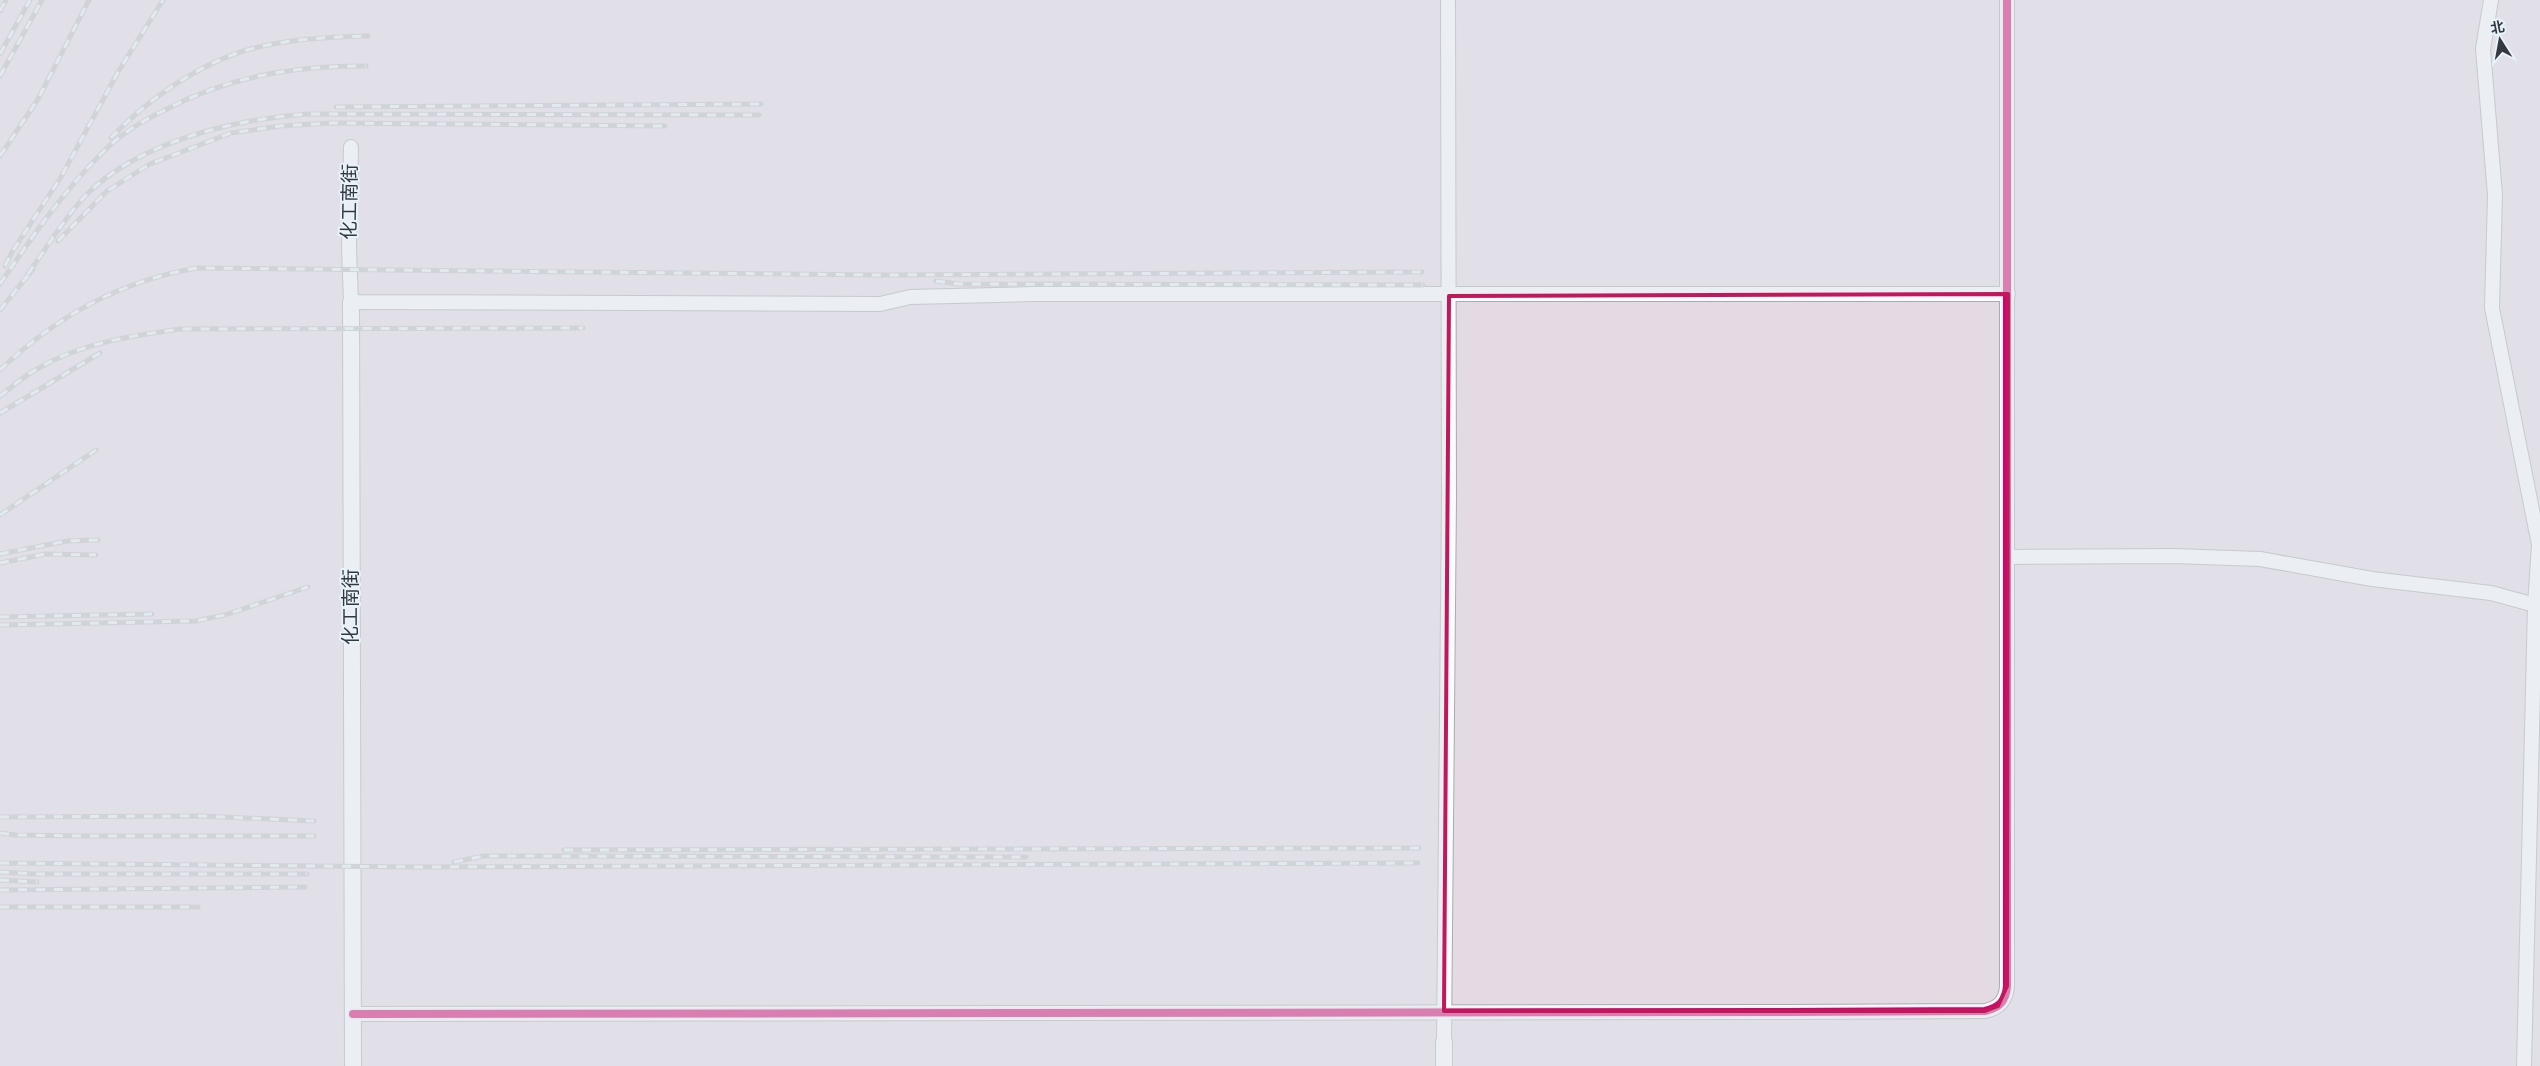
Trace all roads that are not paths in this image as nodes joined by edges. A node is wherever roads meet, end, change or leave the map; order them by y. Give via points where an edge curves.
1 (1448, 0) edge
2 (2007, 0) edge
3 (2491, 0) edge
4 (351, 148) dead end
5 (2008, 294) junction
6 (1449, 296) junction
7 (351, 302) junction
8 (2008, 557) junction
9 (2535, 605) junction
10 (1444, 1011) junction
11 (353, 1014) junction
12 (1444, 1042) joint
13 (353, 1066) edge
14 (1444, 1066) edge
15 (2524, 1066) edge

1 - 6 street
2 - 5 street
3 - 9 street via 2483,48 2495,195 2492,308 2539,545
4 - 7 street, 化工南街
5 - 6 street
5 - 8 street
6 - 7 street via 1034,294 910,297 880,304
6 - 10 street
7 - 11 street, 化工南街
8 - 9 street via 2260,559 2372,579 2491,593
8 - 10 street via 2007,986 2004,1001 1998,1006 1985,1011
9 - 15 street
10 - 11 street
10 - 12 street
11 - 13 street, 化工南街
12 - 14 street

